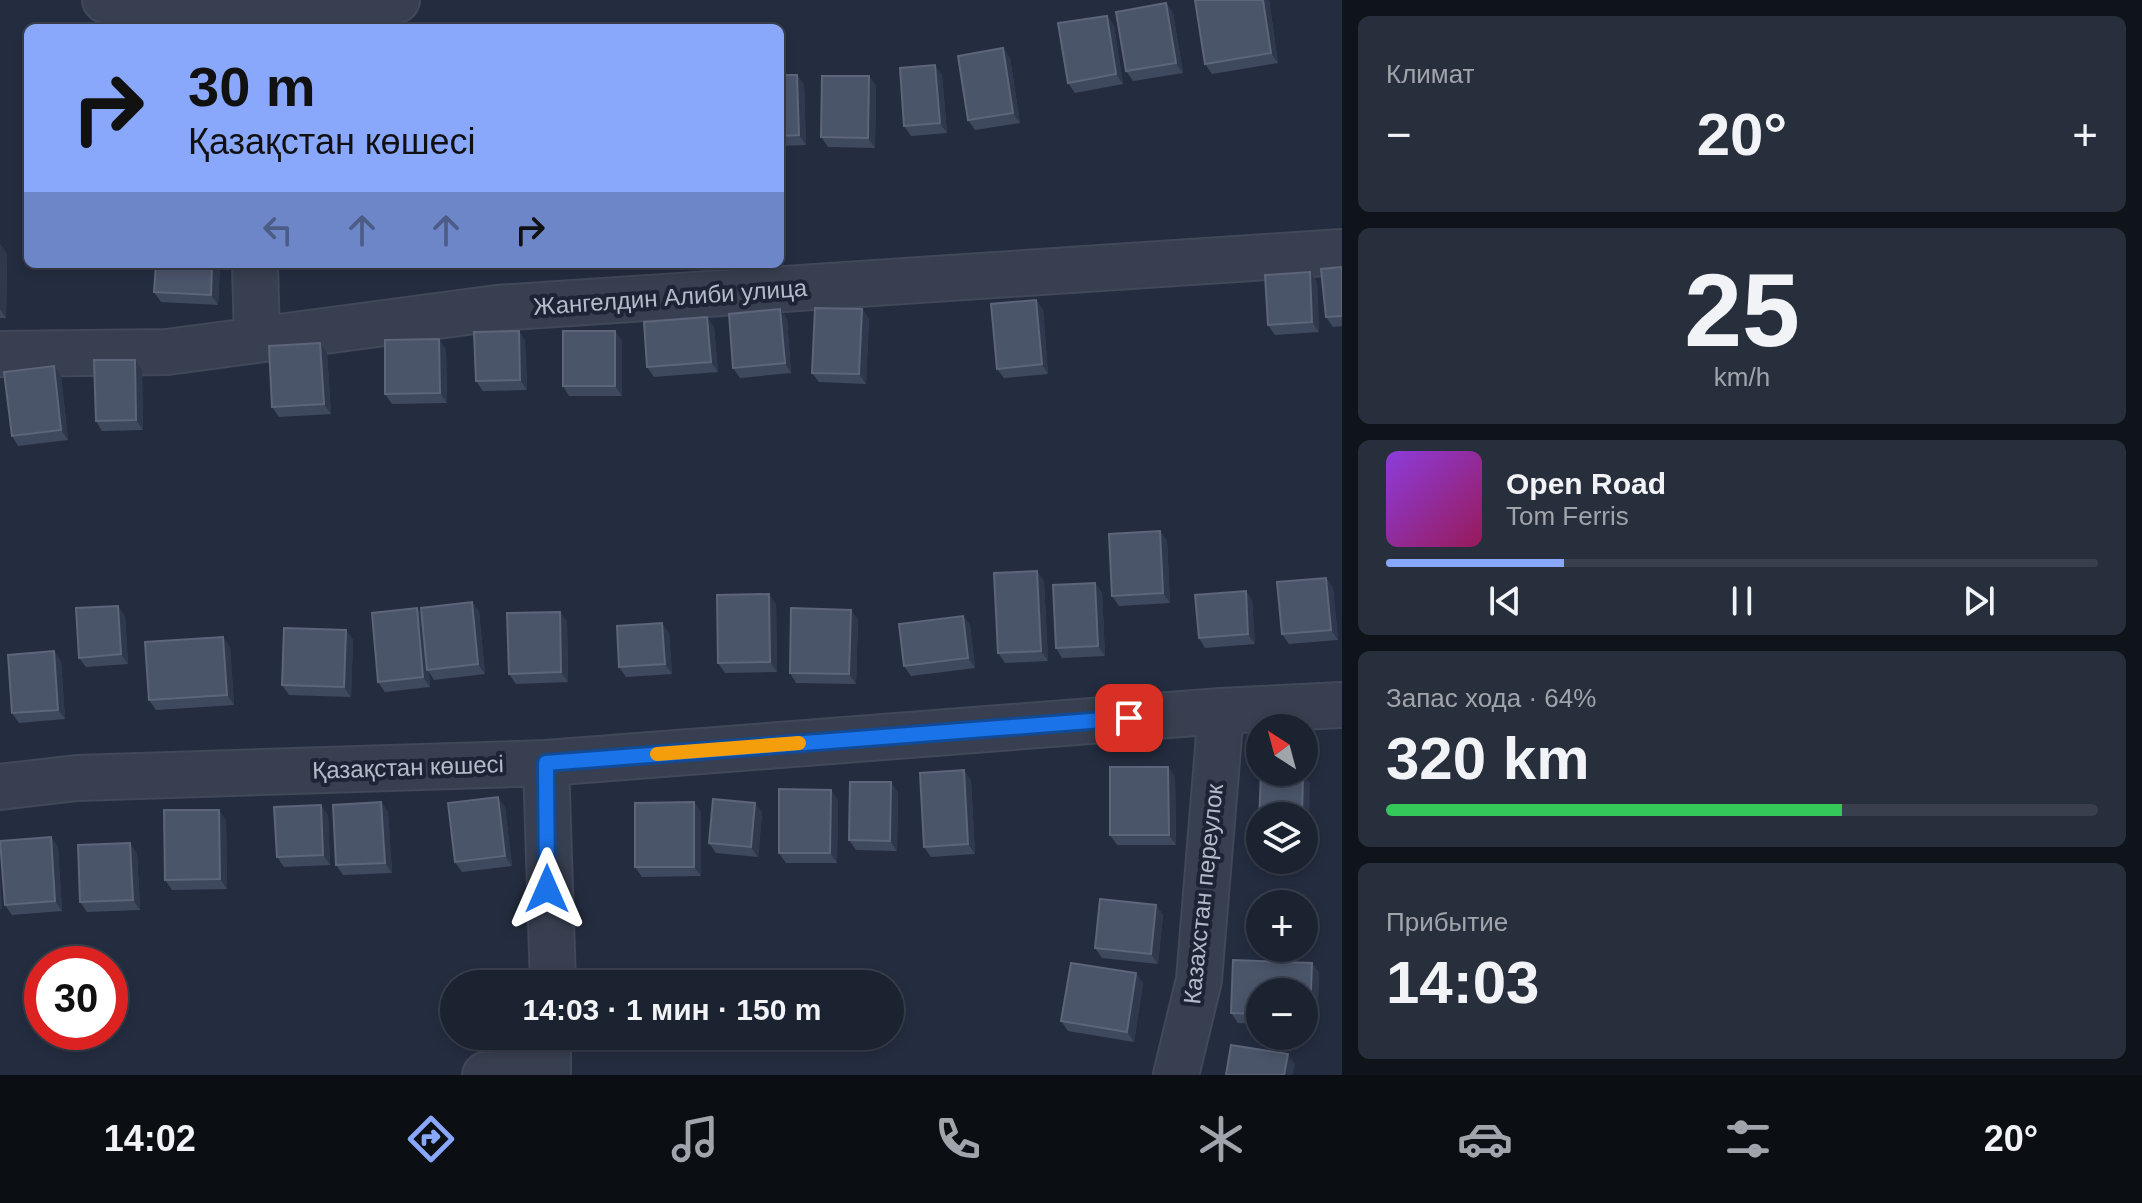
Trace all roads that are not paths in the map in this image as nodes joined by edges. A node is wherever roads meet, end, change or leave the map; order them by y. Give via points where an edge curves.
1 (105, 0) edge
2 (397, 0) edge
3 (275, 12) edge
4 (1342, 252) edge
5 (255, 268) edge
6 (257, 340) junction
7 (0, 354) edge
8 (1342, 705) edge
9 (1221, 711) junction
10 (546, 763) junction
11 (0, 787) edge
12 (550, 970) edge
13 (548, 1050) edge
14 (555, 1050) edge
15 (485, 1075) edge
16 (556, 1075) edge
17 (1176, 1075) edge

1 - 3 street
2 - 3 street
4 - 6 street, Жангелдин Алиби улица via 497,308
5 - 6 street
6 - 7 street, Жангелдин Алиби улица via 167,352
8 - 9 street, Қазақстан көшесі
9 - 10 street, Қазақстан көшесі
9 - 17 street, Казахстан переулок via 1199,980
10 - 11 street, Қазақстан көшесі via 77,778
10 - 12 street
13 - 15 street via 548,1070
14 - 16 street

